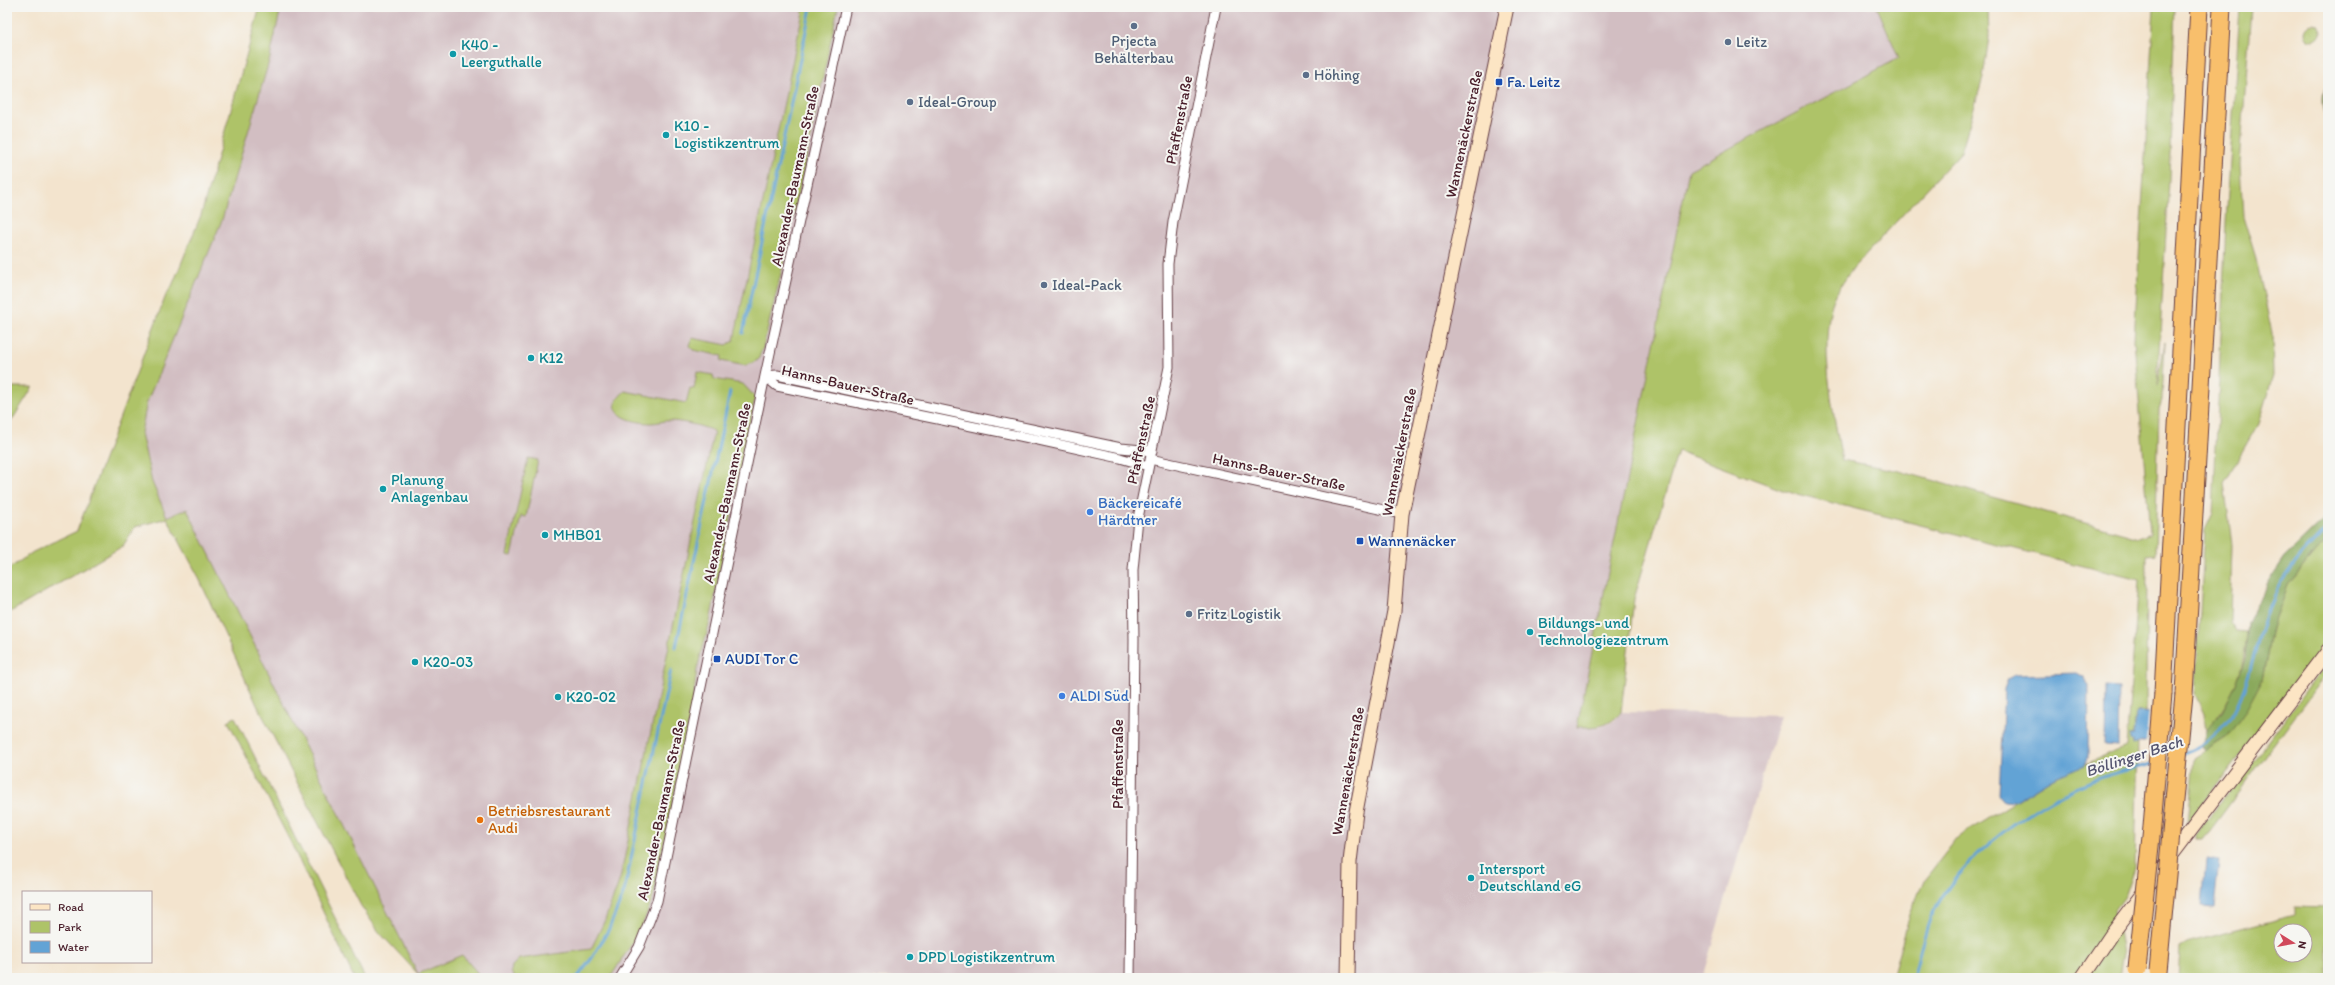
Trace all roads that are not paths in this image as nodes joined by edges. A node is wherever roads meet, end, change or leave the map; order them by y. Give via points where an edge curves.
1 (846, 7) edge
2 (1216, 7) edge
3 (1507, 7) edge
4 (2199, 7) edge
5 (2222, 7) edge
6 (765, 376) junction
7 (1035, 434) junction
8 (1150, 459) junction
9 (1402, 514) junction
10 (2328, 650) edge
11 (2136, 973) edge
12 (2157, 975) edge
13 (620, 978) edge
14 (1130, 978) edge
15 (1348, 978) edge
16 (2082, 978) edge

1 - 6 street, Alexander-Baumann-Straße
2 - 8 street, Pfaffenstraße via 1173,222 1168,271 1169,367
3 - 9 street, Wannenäckerstraße
4 - 11 highway, bridge via 2163,693
5 - 12 highway, bridge via 2184,694
6 - 7 street, Hanns-Bauer-Straße via 777,386
6 - 13 street, Alexander-Baumann-Straße via 657,901 639,947
7 - 8 street, Hanns-Bauer-Straße via 1122,448
7 - 8 street, Hanns-Bauer-Straße via 1120,458
8 - 9 street, Hanns-Bauer-Straße
8 - 14 street, Pfaffenstraße via 1137,526 1133,570
9 - 15 street, Wannenäckerstraße via 1394,610 1356,812 1350,862
10 - 16 street via 2111,935

